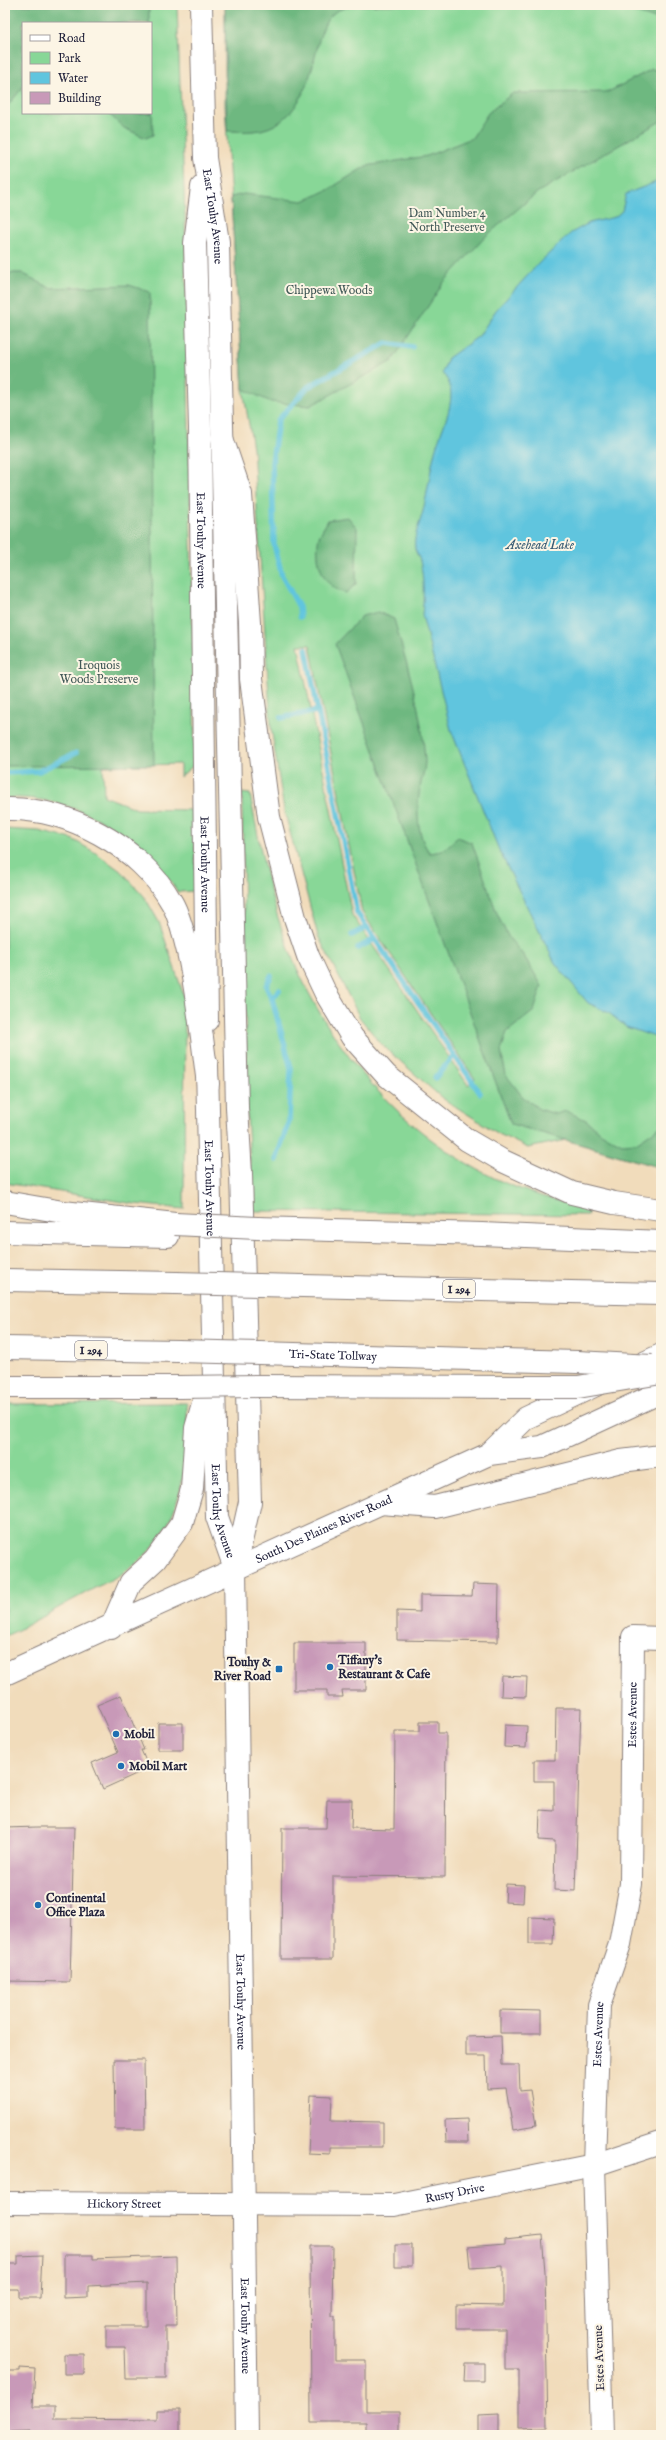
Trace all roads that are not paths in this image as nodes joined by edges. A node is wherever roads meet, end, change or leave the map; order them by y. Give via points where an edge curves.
1 (201, 5) edge
2 (205, 158) junction
3 (222, 438) junction
4 (5, 809) edge
5 (208, 1084) junction
6 (5, 1202) edge
7 (661, 1210) edge
8 (175, 1230) junction
9 (5, 1232) edge
10 (661, 1242) edge
11 (5, 1280) edge
12 (661, 1294) edge
13 (5, 1348) edge
14 (661, 1355) edge
15 (214, 1364) junction
16 (661, 1366) edge
17 (661, 1373) edge
18 (5, 1387) edge
19 (661, 1392) edge
20 (489, 1454) junction
21 (661, 1456) edge
22 (380, 1503) junction
23 (235, 1568) junction
24 (111, 1628) junction
25 (661, 1638) edge
26 (5, 1674) edge
27 (661, 2143) edge
28 (594, 2165) junction
29 (5, 2203) edge
30 (243, 2205) junction
31 (247, 2435) edge
32 (602, 2435) edge

1 - 2 main road, East Touhy Avenue
2 - 3 main road, East Touhy Avenue via 218,242
2 - 5 main road, East Touhy Avenue via 195,243 200,428
3 - 7 main road via 241,494 250,623 251,679 269,817 295,918 308,956 325,992 352,1037 386,1075 467,1140 503,1161 572,1193
3 - 23 main road, East Touhy Avenue via 237,1108 242,1182 250,1502
4 - 5 main road via 54,812 83,824 122,846 160,885 172,904 183,932 196,987
5 - 15 main road, East Touhy Avenue
6 - 8 main road
8 - 9 main road
8 - 10 main road via 486,1246 587,1240
11 - 12 main road, I 294, bridge
13 - 16 main road, Tri-State Tollway / I 294, bridge
14 - 20 main road, South Des Plaines River Road via 526,1418
15 - 23 main road, East Touhy Avenue via 217,1518
15 - 24 main road via 196,1428 192,1489 182,1523 155,1560 131,1582
17 - 18 main road, bridge via 578,1387
19 - 20 main road, South Des Plaines River Road via 542,1447
20 - 22 main road, South Des Plaines River Road
21 - 22 main road via 621,1461 435,1507
22 - 23 main road, South Des Plaines River Road
23 - 24 main road, South Des Plaines River Road
23 - 30 main road, East Touhy Avenue
24 - 26 main road, South Des Plaines River Road
25 - 28 main road, Estes Avenue via 633,1637 631,1884 620,1944 599,2006
27 - 28 main road, Rusty Drive
28 - 30 main road, Rusty Drive via 394,2205
28 - 32 main road, Estes Avenue
29 - 30 main road, Hickory Street
30 - 31 main road, East Touhy Avenue

